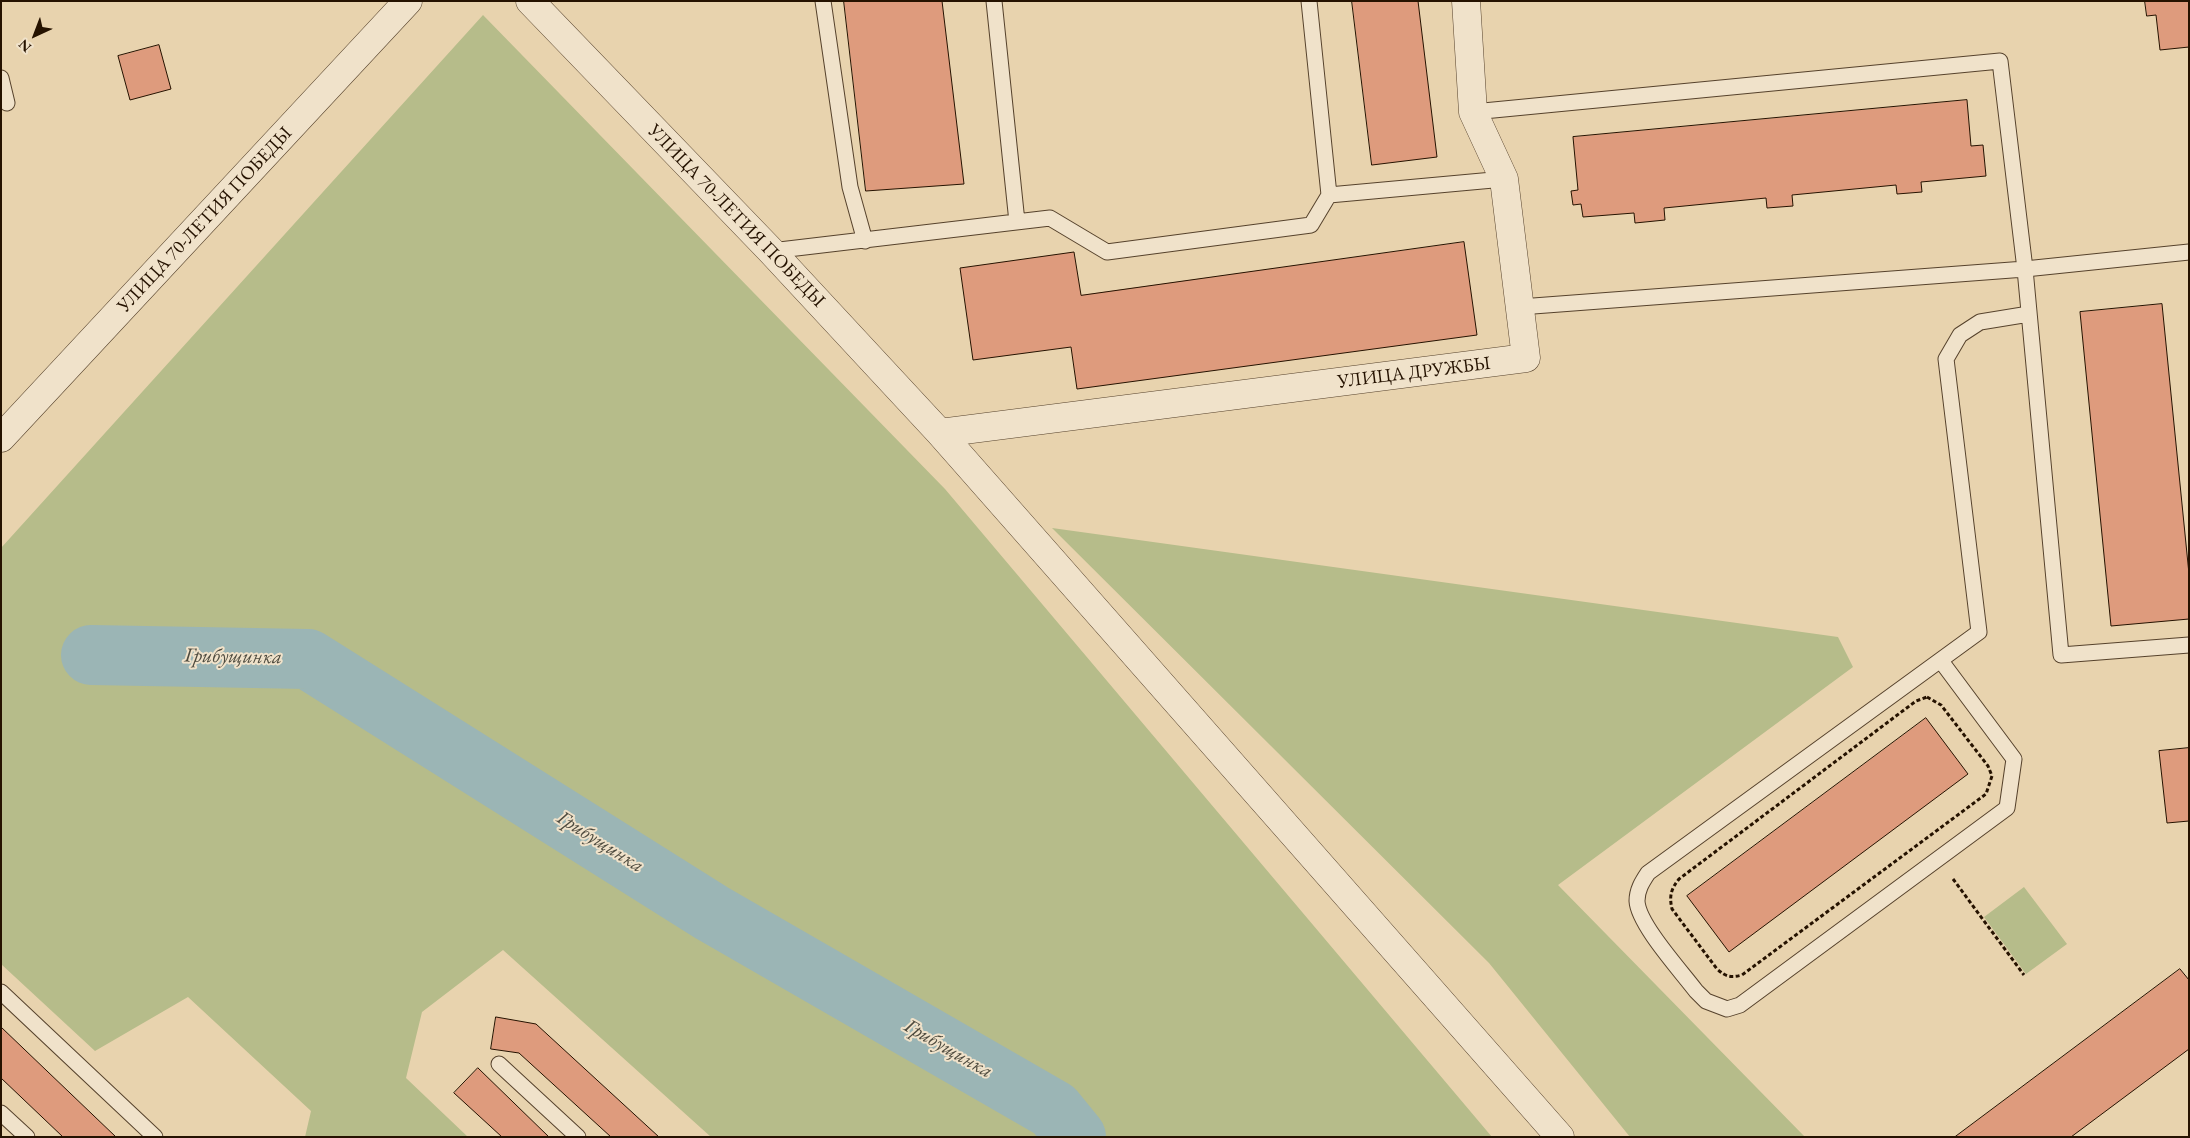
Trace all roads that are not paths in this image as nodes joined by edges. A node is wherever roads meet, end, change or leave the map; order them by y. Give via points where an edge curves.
1 (408, 1) edge
2 (530, 1) edge
3 (823, 1) edge
4 (994, 1) edge
5 (1309, 1) edge
6 (1466, 1) edge
7 (1, 78) edge
8 (6, 103) dead end
9 (1474, 112) junction
10 (1504, 179) junction
11 (1329, 195) junction
12 (1017, 222) junction
13 (864, 241) junction
14 (771, 251) junction
15 (2188, 257) edge
16 (2024, 269) junction
17 (1520, 307) junction
18 (2029, 314) junction
19 (940, 434) junction
20 (1, 438) edge
21 (2189, 645) edge
22 (1941, 660) junction
23 (1, 992) edge
24 (499, 1064) dead end
25 (1, 1113) edge
26 (27, 1137) edge
27 (154, 1137) edge
28 (578, 1137) edge
29 (1560, 1137) edge

1 - 20 street, УЛИЦА 70-ЛЕТИЯ ПОБЕДЫ
2 - 14 street, УЛИЦА 70-ЛЕТИЯ ПОБЕДЫ
3 - 13 lane via 850,187
4 - 12 lane
5 - 11 lane
6 - 9 street, УЛИЦА ДРУЖБЫ
7 - 8 lane
9 - 10 street, УЛИЦА ДРУЖБЫ
9 - 16 lane via 2000,61
10 - 11 lane
10 - 17 street, УЛИЦА ДРУЖБЫ
11 - 12 lane via 1311,225 1106,252 1050,218
12 - 13 lane
13 - 14 lane
14 - 19 street, УЛИЦА 70-ЛЕТИЯ ПОБЕДЫ
15 - 16 lane
16 - 17 lane
16 - 18 lane
17 - 19 street, УЛИЦА ДРУЖБЫ via 1526,358
18 - 21 lane via 2061,655
18 - 22 lane via 1980,322 1960,335 1946,359 1979,632
19 - 29 street, УЛИЦА 70-ЛЕТИЯ ПОБЕДЫ
22 - 22 lane via 1648,873 1640,885 1637,902 1642,920 1706,1001 1727,1010 1740,1005 2007,808 2014,760
23 - 27 lane
24 - 28 lane
25 - 26 lane

